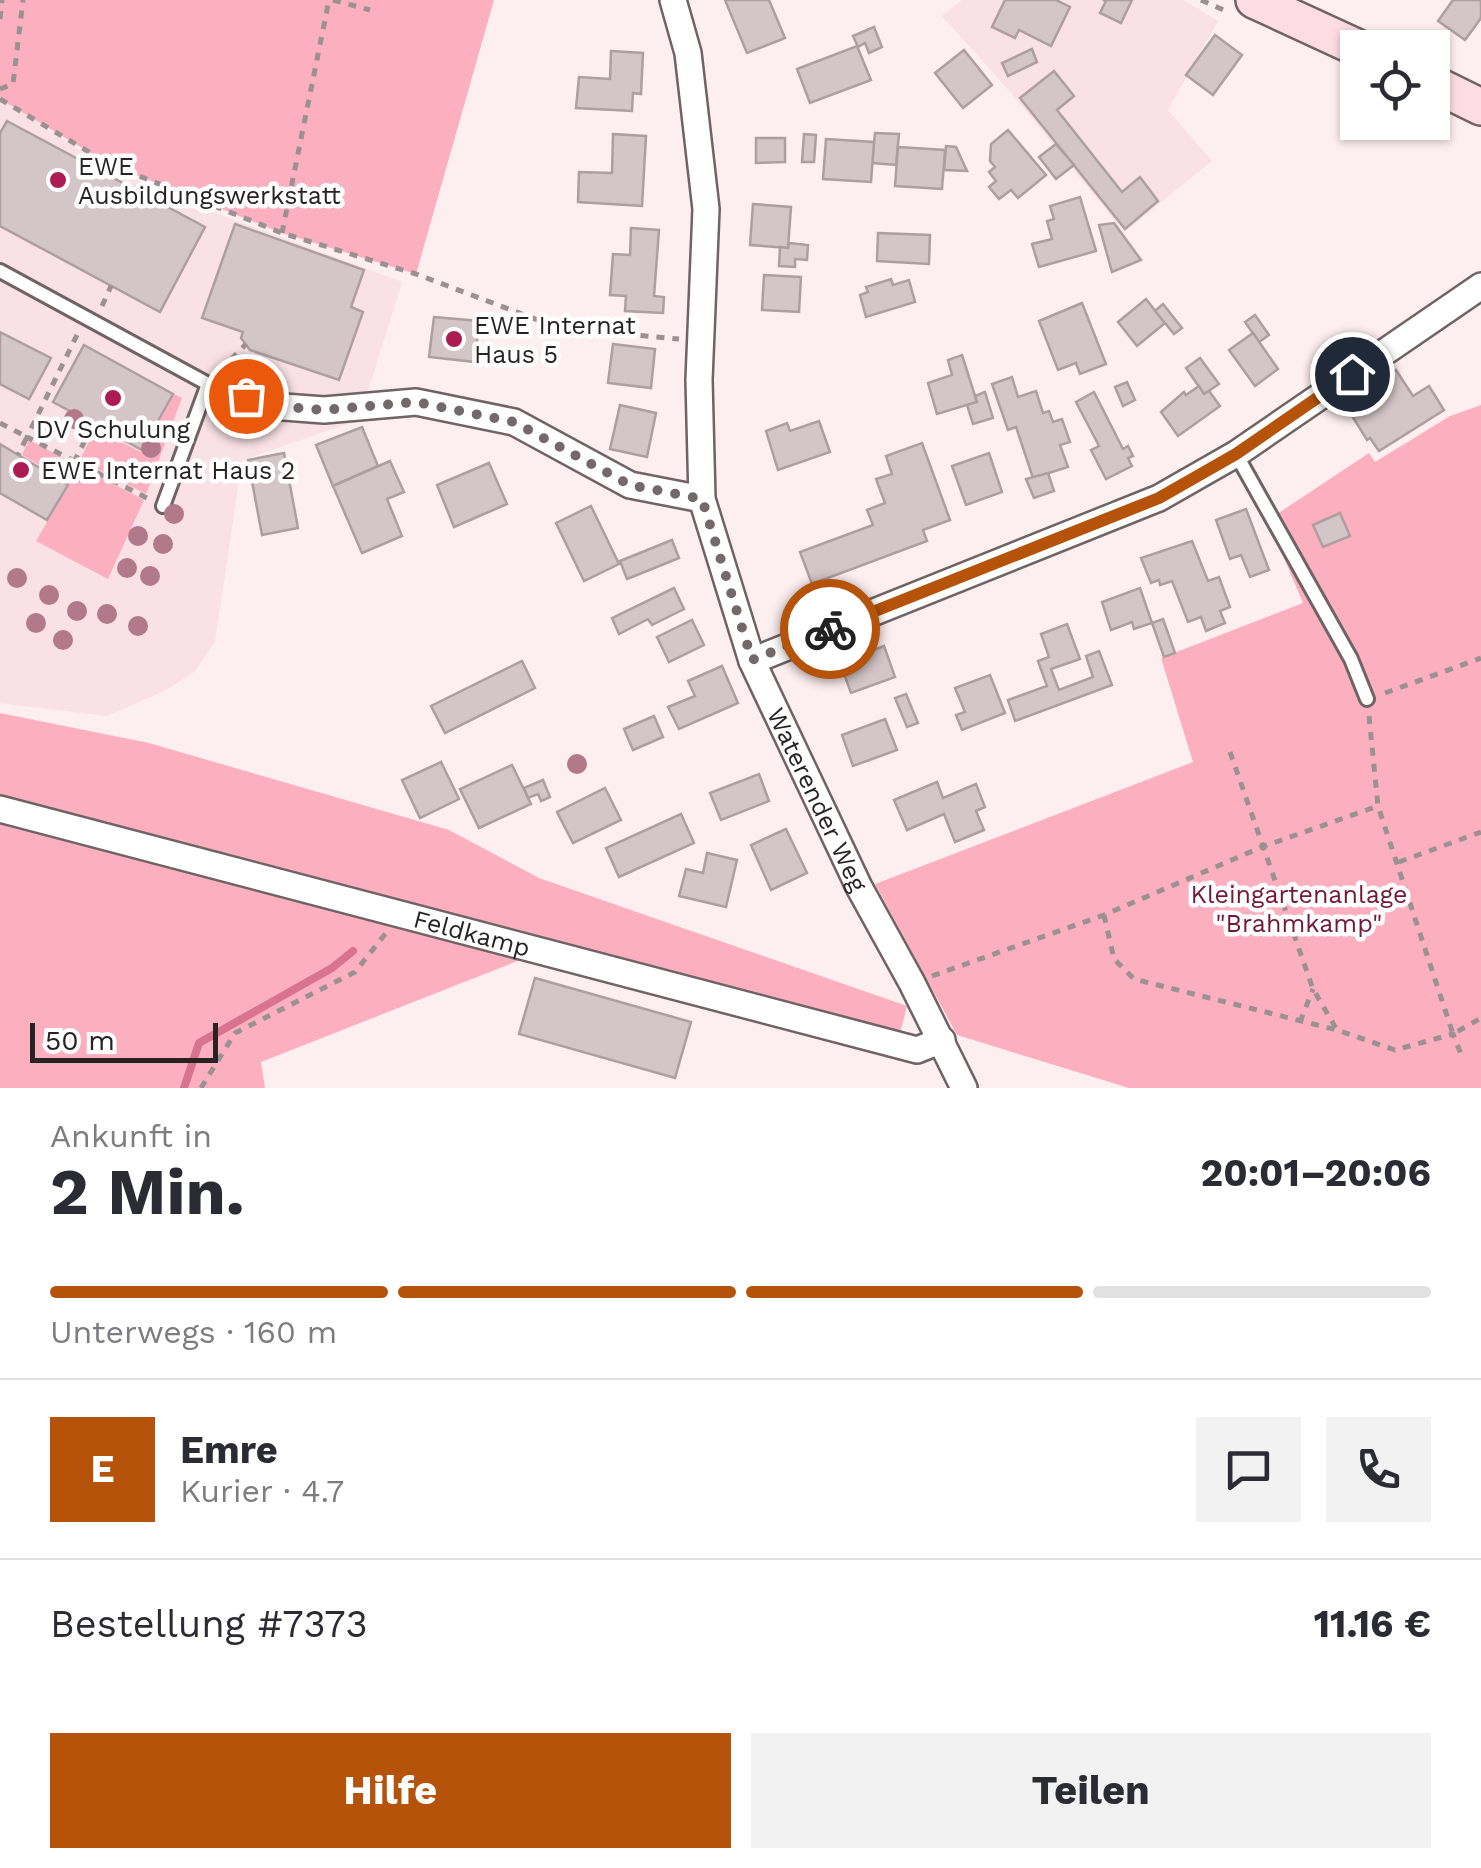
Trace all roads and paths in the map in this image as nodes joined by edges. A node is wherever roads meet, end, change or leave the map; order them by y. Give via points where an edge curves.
1 (2, 0) edge
2 (23, 0) edge
3 (331, 0) edge
4 (673, 0) edge
5 (1254, 0) edge
6 (370, 10) dead end
7 (0, 19) edge
8 (1340, 40) edge
9 (0, 89) edge
10 (1450, 92) edge
11 (0, 98) edge
12 (1481, 107) edge
13 (282, 233) junction
14 (0, 271) edge
15 (1481, 286) edge
16 (86, 318) junction
17 (700, 341) junction
18 (246, 344) dead end
19 (208, 384) junction
20 (284, 407) joint
21 (0, 423) edge
22 (94, 424) dead end
23 (27, 437) junction
24 (1236, 454) junction
25 (18, 455) dead end
26 (74, 462) junction
27 (702, 499) junction
28 (163, 506) joint
29 (1481, 658) edge
30 (752, 660) junction
31 (1367, 699) junction
32 (1230, 752) dead end
33 (1378, 806) junction
34 (0, 809) edge
35 (1481, 832) edge
36 (1262, 847) junction
37 (1398, 863) junction
38 (1104, 915) junction
39 (400, 916) junction
40 (912, 983) junction
41 (1313, 989) junction
42 (1481, 1018) edge
43 (1300, 1022) junction
44 (1336, 1030) junction
45 (1454, 1034) junction
46 (942, 1040) junction
47 (1462, 1060) dead end
48 (201, 1088) edge
49 (964, 1088) edge

1 - 7 path
2 - 9 path via 13,84
3 - 6 path
3 - 13 path
4 - 17 street, Waterender Weg via 688,53 706,209
5 - 8 main road
10 - 12 main road
11 - 13 path via 109,164
13 - 17 path via 559,328
14 - 16 lane
15 - 24 street
16 - 19 lane
16 - 23 path
17 - 27 street, Waterender Weg
18 - 19 path
19 - 20 lane
19 - 28 lane
20 - 27 street via 416,402 514,422 630,485
21 - 23 path
22 - 26 path
23 - 25 path
23 - 26 path
24 - 30 street via 1159,498
24 - 31 lane
26 - 28 path
27 - 30 street, Waterender Weg
29 - 31 path
30 - 40 street, Waterender Weg
31 - 33 path
32 - 36 path
33 - 36 path
33 - 37 path
34 - 39 street, Feldkamp
35 - 37 path
36 - 38 path
36 - 41 path
37 - 45 path
38 - 40 path
38 - 43 path via 1114,959 1134,979
39 - 46 street, Feldkamp via 917,1050
39 - 48 path via 355,972 235,1033
40 - 46 street, Waterender Weg
41 - 43 path
41 - 44 path
42 - 45 path
43 - 44 path
44 - 45 path via 1395,1050
45 - 47 path
46 - 49 street, Waterender Weg

